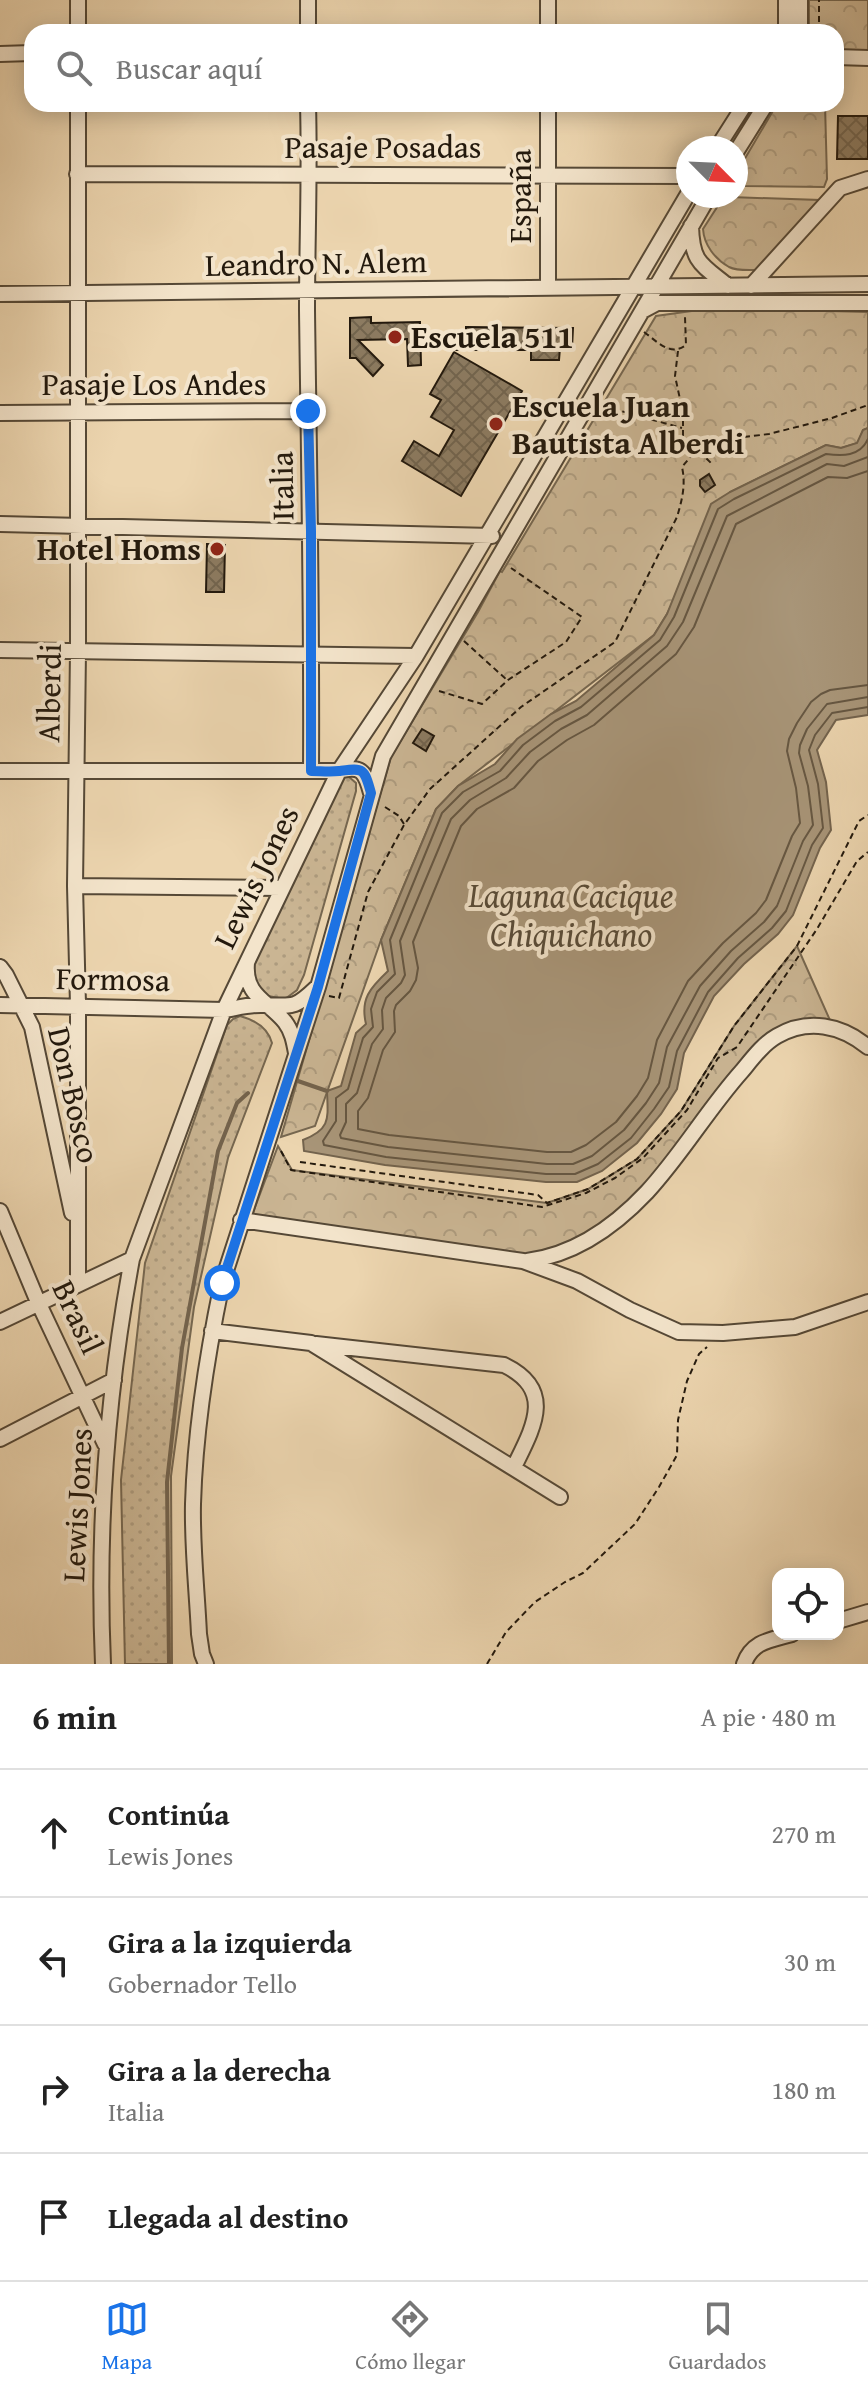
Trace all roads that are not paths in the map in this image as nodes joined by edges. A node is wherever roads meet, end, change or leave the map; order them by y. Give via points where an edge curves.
1 (78, 0) edge
2 (308, 0) edge
3 (548, 0) edge
4 (786, 0) edge
5 (800, 0) edge
6 (78, 24) edge
7 (308, 24) edge
8 (548, 24) edge
9 (786, 24) edge
10 (800, 24) edge
11 (24, 53) edge
12 (0, 54) edge
13 (844, 57) edge
14 (868, 58) edge
15 (78, 112) edge
16 (308, 112) edge
17 (548, 112) edge
18 (740, 112) edge
19 (761, 112) edge
20 (725, 136) edge
21 (746, 136) edge
22 (77, 174) junction
23 (310, 175) junction
24 (548, 176) junction
25 (676, 176) edge
26 (868, 179) edge
27 (680, 208) edge
28 (702, 208) edge
29 (691, 225) junction
30 (868, 284) edge
31 (728, 286) junction
32 (751, 286) junction
33 (633, 287) junction
34 (656, 287) junction
35 (548, 288) junction
36 (307, 291) junction
37 (78, 293) junction
38 (0, 294) edge
39 (868, 303) edge
40 (641, 311) junction
41 (308, 411) junction
42 (77, 412) junction
43 (0, 413) edge
44 (0, 524) edge
45 (77, 526) junction
46 (311, 531) junction
47 (486, 535) junction
48 (508, 539) junction
49 (0, 650) edge
50 (78, 651) junction
51 (312, 654) junction
52 (416, 656) junction
53 (0, 771) edge
54 (75, 771) junction
55 (311, 771) junction
56 (339, 771) junction
57 (374, 798) junction
58 (75, 886) junction
59 (282, 888) junction
60 (247, 959) junction
61 (2, 971) edge
62 (321, 991) junction
63 (0, 1005) edge
64 (22, 1005) junction
65 (78, 1005) junction
66 (264, 1005) junction
67 (224, 1010) junction
68 (868, 1047) edge
69 (297, 1056) junction
70 (0, 1211) edge
71 (241, 1220) junction
72 (78, 1240) junction
73 (132, 1259) junction
74 (523, 1261) junction
75 (78, 1284) junction
76 (38, 1302) junction
77 (868, 1302) edge
78 (0, 1322) edge
79 (212, 1331) junction
80 (311, 1343) junction
81 (114, 1380) junction
82 (83, 1394) junction
83 (0, 1439) edge
84 (106, 1447) junction
85 (514, 1467) junction
86 (560, 1497) dead end
87 (868, 1612) edge
88 (844, 1619) edge
89 (773, 1640) edge
90 (744, 1663) edge
91 (103, 1664) edge
92 (206, 1664) edge

1 - 6 street
2 - 7 street
3 - 8 street
4 - 9 street
5 - 10 street
11 - 12 street
13 - 14 street
15 - 22 street, Alberdi
16 - 23 street, Italia
17 - 24 street, España
18 - 20 street
19 - 21 street
22 - 23 street, Pasaje Posadas
22 - 37 street, Alberdi
23 - 24 street, Pasaje Posadas
23 - 36 street, Italia
24 - 25 street, Pasaje Posadas
24 - 35 street, España
26 - 32 street via 840,188
27 - 33 street, Lewis Jones
28 - 29 street
29 - 31 street via 696,259
29 - 34 street
30 - 32 street
31 - 32 street, Leandro N. Alem
31 - 34 street, Leandro N. Alem
33 - 34 street, Leandro N. Alem
33 - 35 street, Leandro N. Alem
33 - 47 street, Lewis Jones
34 - 40 street
35 - 36 street, Leandro N. Alem
36 - 37 street, Leandro N. Alem
36 - 41 street, Italia
37 - 38 street, Leandro N. Alem
37 - 42 street, Alberdi
39 - 40 street via 657,303
40 - 48 street
41 - 42 street, Pasaje Los Andes
41 - 46 street, Italia
42 - 43 street, Pasaje Los Andes
42 - 45 street, Alberdi
44 - 45 street
45 - 46 street
45 - 50 street, Alberdi
46 - 47 street
46 - 51 street, Italia
47 - 48 street
47 - 52 street, Lewis Jones
48 - 57 street via 383,756
49 - 50 street
50 - 51 street
50 - 54 street, Alberdi
51 - 52 street
51 - 55 street, Italia
52 - 56 street, Lewis Jones
53 - 54 street
54 - 55 street
54 - 58 street, Alberdi
55 - 56 street
56 - 57 street via 362,771
56 - 59 street, Lewis Jones
57 - 62 street
58 - 59 street
58 - 65 street, Alberdi
59 - 60 street, Lewis Jones
60 - 66 street via 246,975
60 - 67 street, Lewis Jones
61 - 64 street, Don Bosco
62 - 66 street, Formosa via 291,1007
62 - 69 street
63 - 64 street, Formosa
64 - 65 street, Formosa
64 - 72 street, Don Bosco via 32,1027
65 - 67 street, Formosa
65 - 72 street, Alberdi
66 - 67 street, Formosa
66 - 69 street via 285,1023
67 - 73 street, Lewis Jones
68 - 74 street via 851,1034 815,1025 775,1037 623,1214 575,1247
69 - 71 street
70 - 76 street, Brasil
71 - 74 street
71 - 79 street
72 - 75 street, Alberdi
73 - 75 street
73 - 81 street, Lewis Jones
74 - 77 street via 577,1281 679,1332 795,1327
75 - 76 street
76 - 78 street
76 - 82 street, Brasil
79 - 80 street
79 - 92 street via 193,1507 199,1634
80 - 85 street
80 - 85 street via 504,1365 515,1371 536,1399 536,1416
81 - 82 street
81 - 84 street, Lewis Jones
82 - 83 street
82 - 84 street, Brasil
84 - 91 street, Lewis Jones
85 - 86 street
87 - 88 street
89 - 90 street via 749,1651

